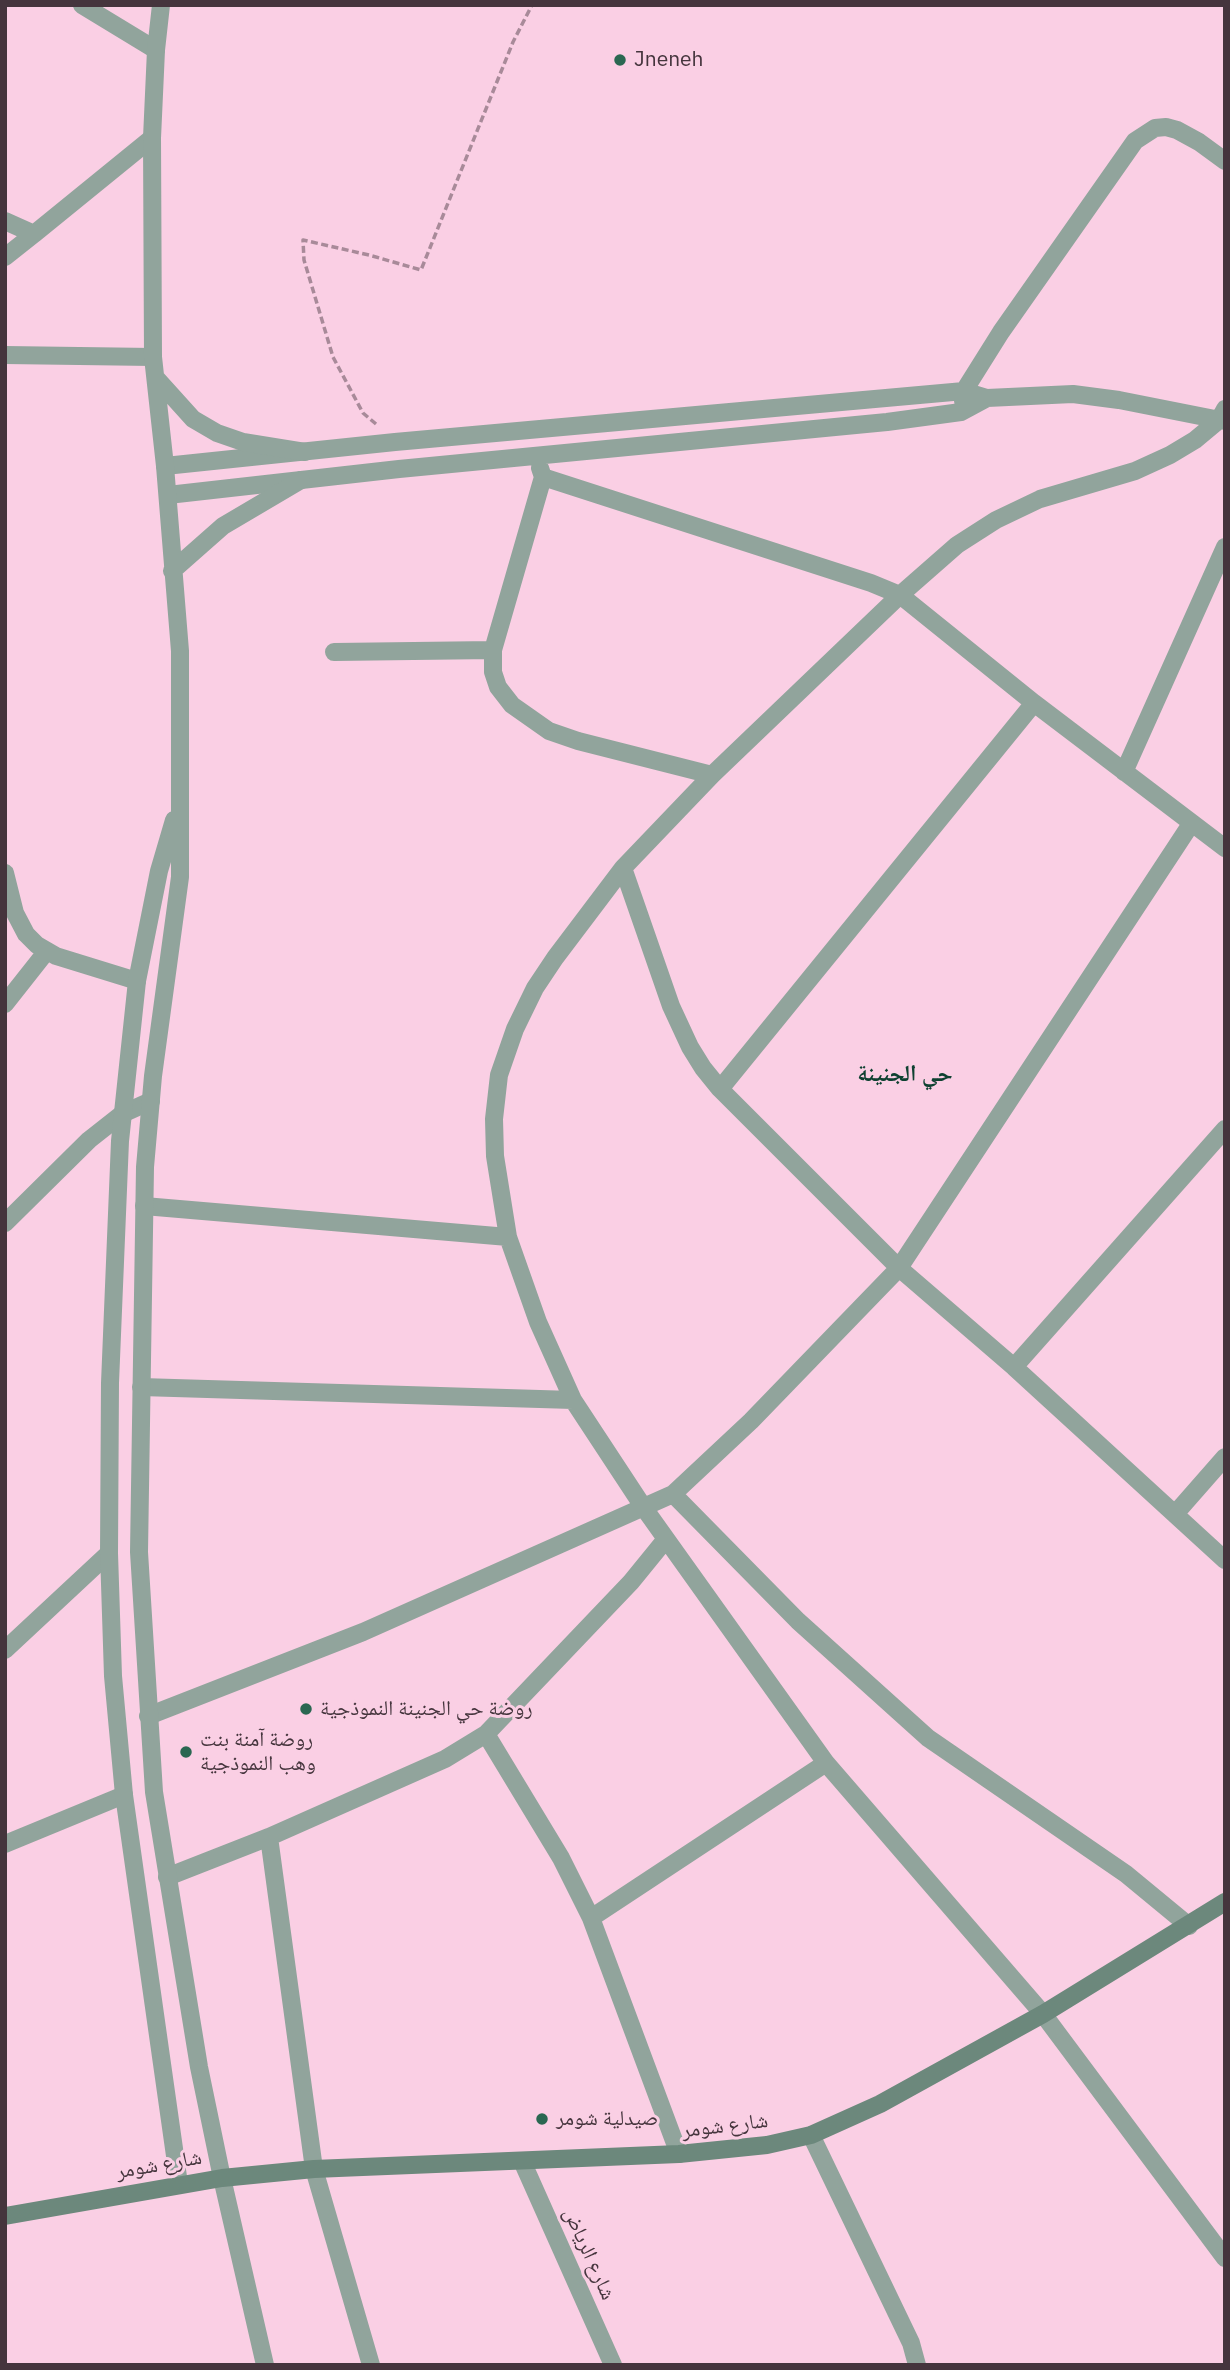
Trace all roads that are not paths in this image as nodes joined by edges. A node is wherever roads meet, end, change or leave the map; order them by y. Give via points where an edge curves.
1 (82, 5) edge
2 (161, 5) edge
3 (156, 50) junction
4 (152, 138) junction
5 (1225, 161) edge
6 (5, 221) edge
7 (34, 234) junction
8 (5, 257) edge
9 (5, 355) edge
10 (153, 357) junction
11 (156, 378) junction
12 (964, 391) junction
13 (988, 398) junction
14 (961, 412) junction
15 (1223, 417) edge
16 (529, 430) junction
17 (305, 452) junction
18 (535, 455) junction
19 (165, 466) junction
20 (543, 477) junction
21 (301, 480) junction
22 (167, 495) junction
23 (1225, 547) edge
24 (172, 571) junction
25 (900, 595) junction
26 (493, 650) junction
27 (334, 652) dead end
28 (1034, 704) junction
29 (1124, 772) junction
30 (712, 775) junction
31 (180, 800) junction
32 (1191, 824) junction
33 (1225, 848) edge
34 (623, 868) junction
35 (5, 873) edge
36 (46, 951) junction
37 (137, 981) junction
38 (5, 1004) edge
39 (720, 1089) junction
40 (151, 1101) junction
41 (122, 1114) junction
42 (1225, 1129) edge
43 (144, 1206) junction
44 (5, 1223) edge
45 (508, 1237) junction
46 (899, 1268) junction
47 (1014, 1367) junction
48 (141, 1387) junction
49 (573, 1400) junction
50 (1225, 1457) edge
51 (673, 1494) junction
52 (644, 1508) junction
53 (1175, 1514) junction
54 (666, 1539) junction
55 (109, 1553) junction
56 (1225, 1560) edge
57 (5, 1650) edge
58 (148, 1716) junction
59 (486, 1734) junction
60 (826, 1763) junction
61 (124, 1795) junction
62 (268, 1837) junction
63 (5, 1844) edge
64 (167, 1877) junction
65 (1225, 1902) edge
66 (592, 1918) junction
67 (1189, 1926) junction
68 (1043, 2014) junction
69 (811, 2135) junction
70 (678, 2154) junction
71 (522, 2161) junction
72 (314, 2169) junction
73 (222, 2178) junction
74 (179, 2184) junction
75 (5, 2216) edge
76 (1223, 2252) edge
77 (260, 2364) edge
78 (371, 2365) edge
79 (613, 2365) edge
80 (917, 2365) edge

1 - 3 street
2 - 3 street
3 - 4 street
4 - 7 street
4 - 10 street
5 - 12 street via 1166,127 1155,128 1135,141
6 - 7 street
7 - 8 street
9 - 10 street
10 - 11 street
11 - 17 street via 193,419 216,433
11 - 19 street
12 - 13 street
12 - 14 street
12 - 16 street
13 - 14 street
13 - 15 street via 1073,394
14 - 18 street
15 - 25 street via 1195,440 1135,471 1041,499 996,520 957,545
16 - 17 street
16 - 18 street
17 - 19 street
18 - 20 street
18 - 21 street
19 - 22 street
20 - 25 street
20 - 26 street
21 - 22 street
21 - 24 street via 223,526
22 - 24 street
23 - 29 street
24 - 31 street via 180,651
25 - 28 street
25 - 30 street
26 - 27 street
26 - 30 street via 493,672 502,694 549,732
28 - 29 street
28 - 39 street
29 - 32 street
30 - 34 street
31 - 37 street via 159,871
31 - 40 street via 180,877
32 - 33 street
32 - 46 street
34 - 39 street via 671,1006 690,1047
34 - 45 street via 535,988 499,1075 495,1156
35 - 36 street via 15,913 26,934
36 - 37 street
36 - 38 street
37 - 41 street
39 - 46 street
40 - 41 street
40 - 43 street
41 - 44 street
41 - 55 street via 111,1356
42 - 47 street
43 - 45 street
43 - 48 street
45 - 49 street via 538,1322
46 - 47 street
46 - 51 street via 751,1421
47 - 53 street
48 - 49 street
48 - 58 street via 139,1552
49 - 52 street
50 - 53 street
51 - 52 street
51 - 67 street via 797,1621 928,1738 1126,1874
52 - 54 street
52 - 58 street via 363,1632
53 - 56 street
54 - 59 street
54 - 60 street
55 - 57 street
55 - 61 street via 113,1676
58 - 64 street
59 - 62 street via 445,1759
59 - 66 street
60 - 66 street
60 - 68 street
61 - 63 street
61 - 74 street
62 - 64 street
62 - 72 street
64 - 73 street
65 - 67 main road, شارع شومر
66 - 70 street
67 - 68 main road, شارع شومر
68 - 69 main road, شارع شومر via 880,2104
68 - 76 street
69 - 70 main road, شارع شومر via 766,2145
69 - 80 street via 911,2343
70 - 71 main road, شارع شومر
71 - 72 main road, شارع شومر
71 - 79 street, شارع الرياض
72 - 73 main road, شارع شومر
72 - 78 street
73 - 74 main road, شارع شومر
73 - 77 street
74 - 75 main road, شارع شومر

